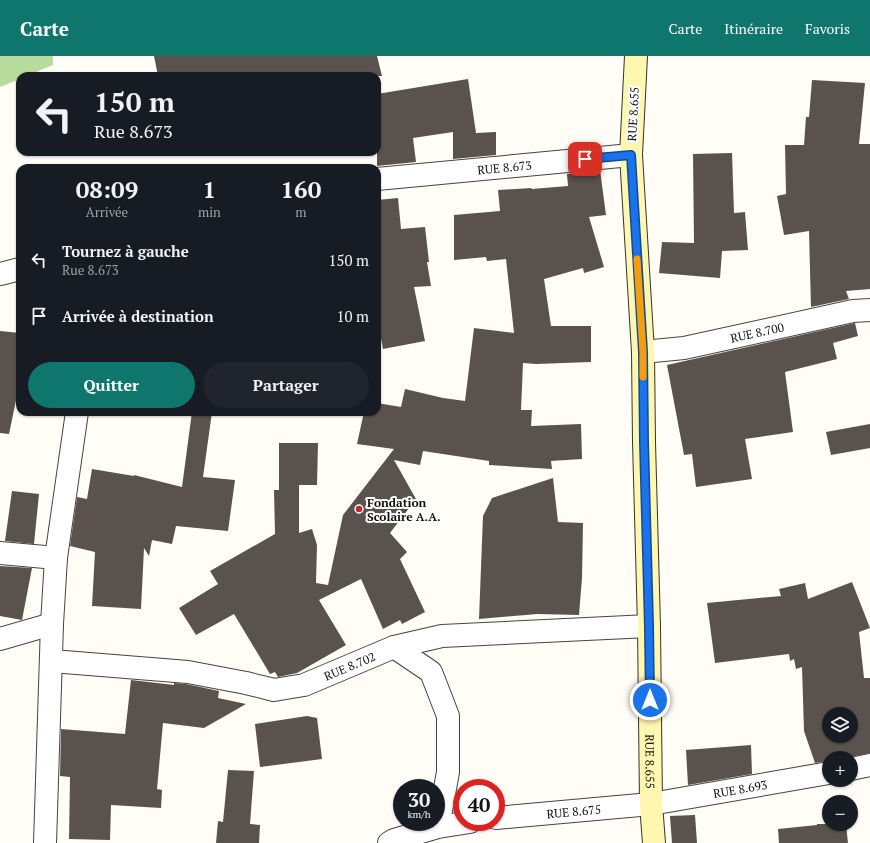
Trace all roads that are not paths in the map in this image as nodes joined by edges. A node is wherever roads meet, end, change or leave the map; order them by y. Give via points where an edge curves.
1 (631, 60) edge
2 (631, 155) junction
3 (381, 179) edge
4 (16, 270) edge
5 (0, 274) edge
6 (870, 310) edge
7 (643, 352) junction
8 (76, 416) edge
9 (0, 553) edge
10 (56, 558) junction
11 (52, 624) junction
12 (649, 626) junction
13 (0, 639) edge
14 (394, 647) junction
15 (52, 661) junction
16 (870, 765) edge
17 (858, 768) edge
18 (822, 774) edge
19 (445, 788) edge
20 (651, 804) junction
21 (505, 817) edge
22 (424, 831) edge
23 (45, 843) edge
24 (389, 843) edge
25 (654, 843) edge

1 - 2 street, RUE 8.655
2 - 3 street, RUE 8.673
2 - 7 street, RUE 8.655
4 - 5 street
6 - 7 street, RUE 8.700 via 853,311 684,348
7 - 12 street, RUE 8.655
8 - 10 street
9 - 10 street
10 - 11 street
11 - 13 street
11 - 15 street
12 - 14 street, RUE 8.702 via 442,636
12 - 20 street, RUE 8.655
14 - 15 street, RUE 8.702 via 304,685 274,690 188,672
14 - 19 street via 430,672 448,716 448,772
15 - 23 street
16 - 17 street
18 - 20 street, RUE 8.693
20 - 21 street, RUE 8.675
20 - 25 street, RUE 8.655
22 - 24 street

